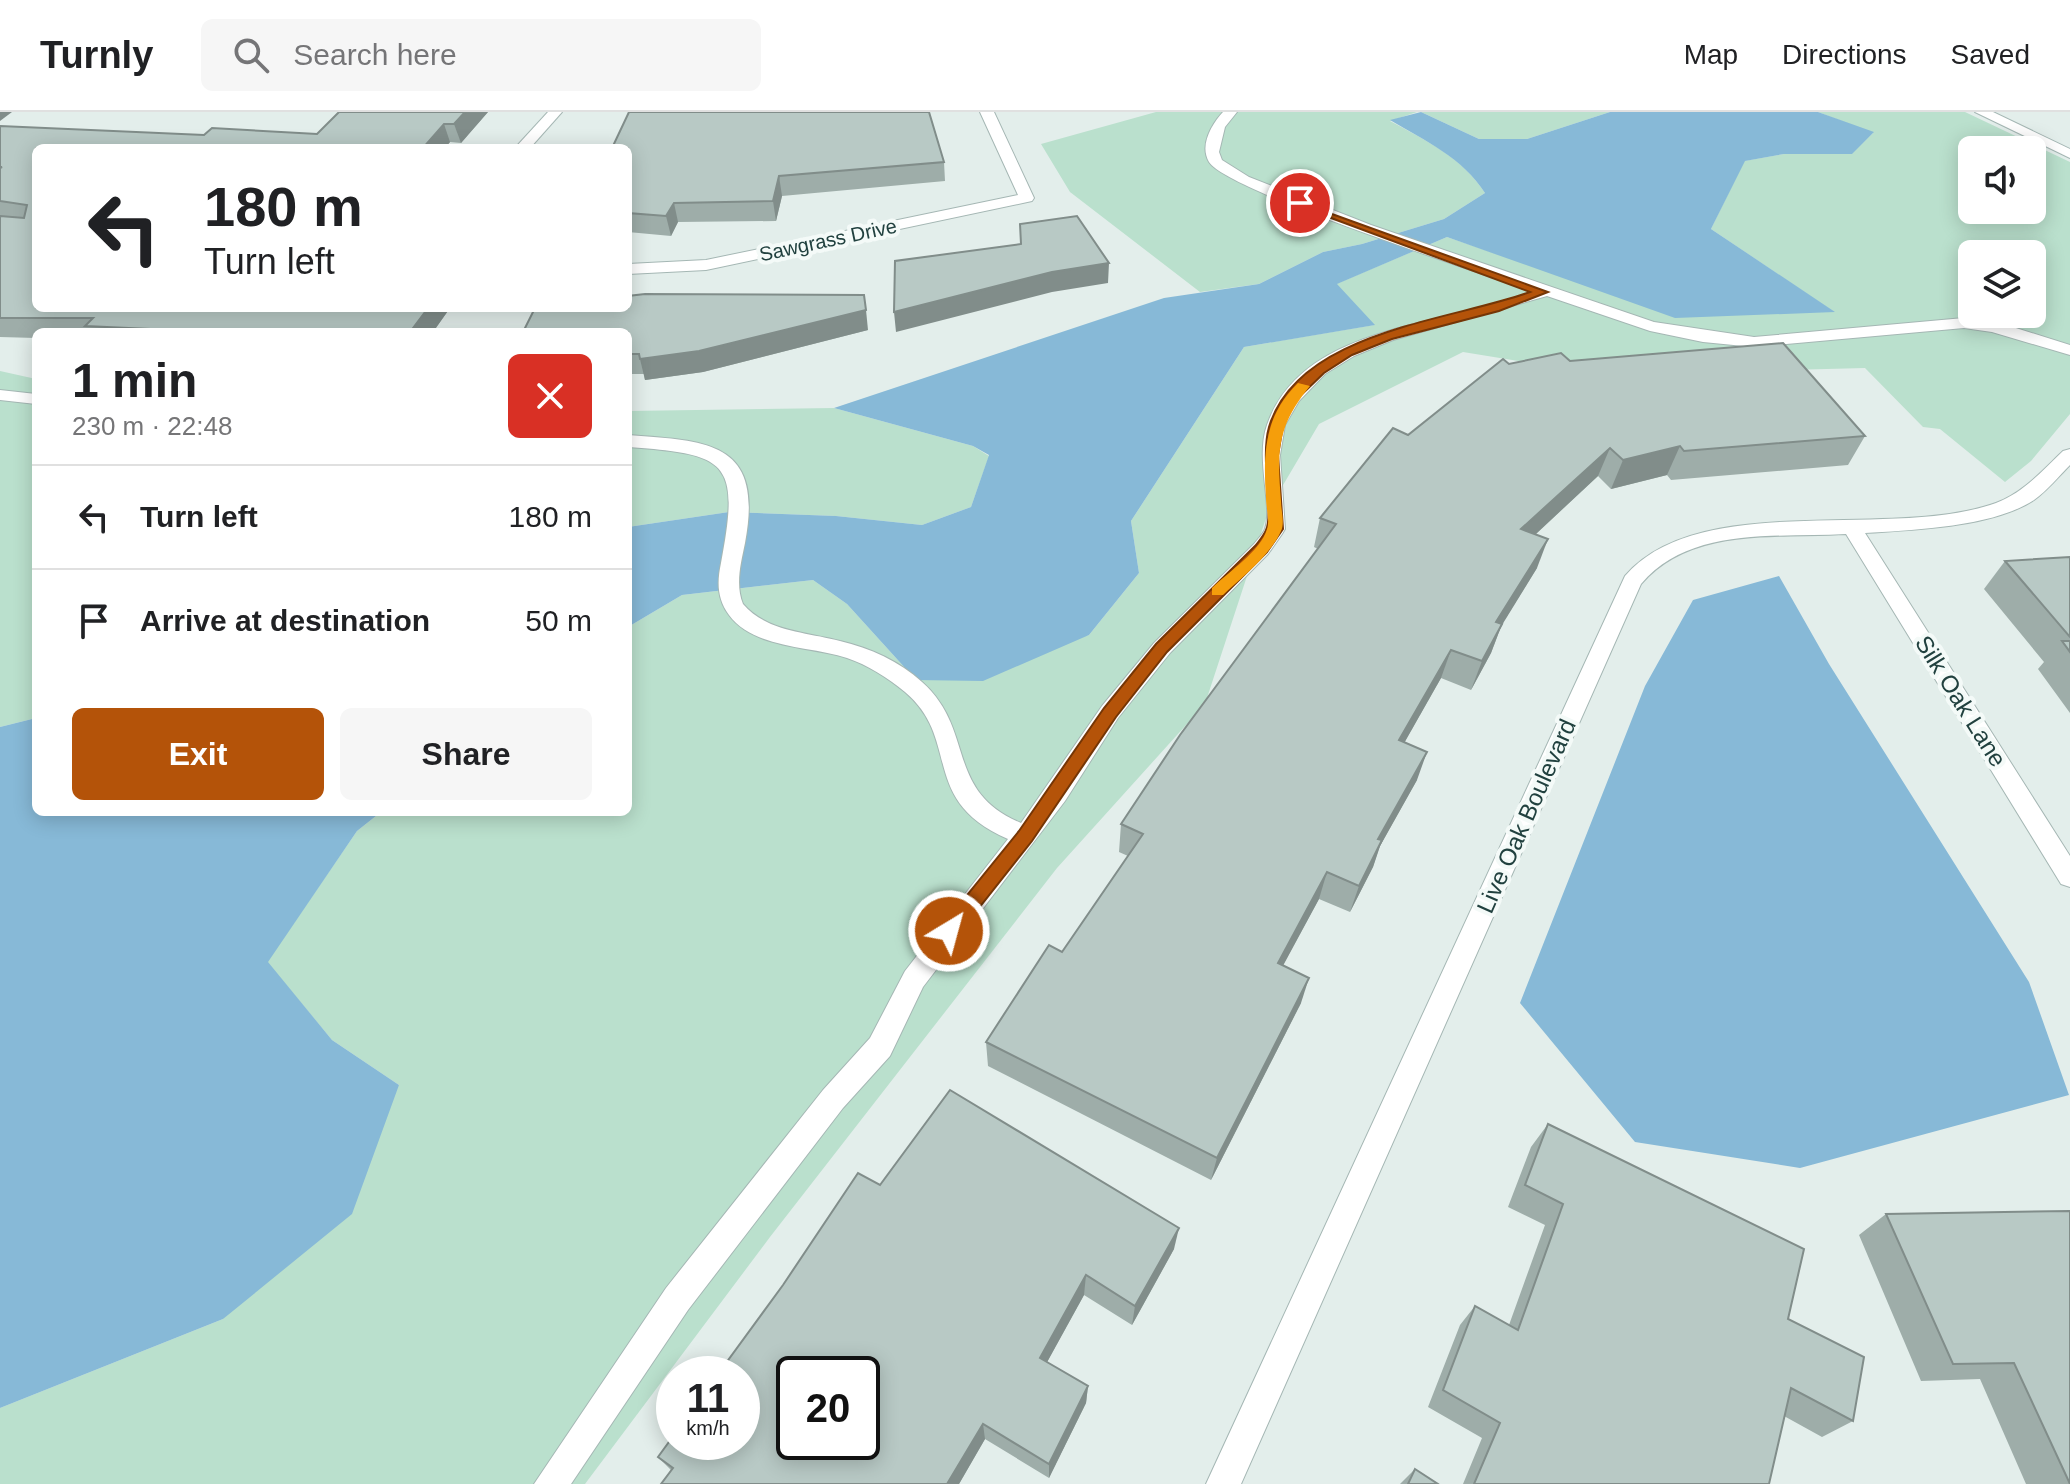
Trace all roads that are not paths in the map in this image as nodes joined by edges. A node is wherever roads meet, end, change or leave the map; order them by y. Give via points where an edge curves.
1 (555, 112) edge
2 (987, 112) edge
3 (1230, 112) edge
4 (1982, 112) edge
5 (526, 144) edge
6 (2070, 154) edge
7 (632, 269) edge
8 (1542, 292) junction
9 (2070, 350) edge
10 (0, 395) edge
11 (32, 399) edge
12 (632, 441) edge
13 (2070, 455) edge
14 (1851, 526) junction
15 (1026, 836) junction
16 (2070, 877) edge
17 (551, 1484) edge
18 (1223, 1484) edge

1 - 5 street
2 - 7 street, Sawgrass Drive via 1027,198 706,265
3 - 8 street via 1212,140 1216,162 1268,191
4 - 6 street
8 - 9 street via 1650,326 1728,341 1799,340 1964,323
8 - 15 street via 1348,352 1319,370 1291,398 1276,425 1271,455 1275,529 1162,648 1110,712
10 - 11 street
12 - 15 street via 695,448 718,457 739,484 728,585 731,602 741,615 768,630 855,653 917,690 939,718 966,797 980,814
13 - 14 street, Live Oak Boulevard via 2028,495 1999,509 1955,519
14 - 16 street, Silk Oak Lane
14 - 18 street, Live Oak Boulevard via 1709,535 1651,557 1632,581
15 - 17 street via 914,979 880,1047 677,1299

